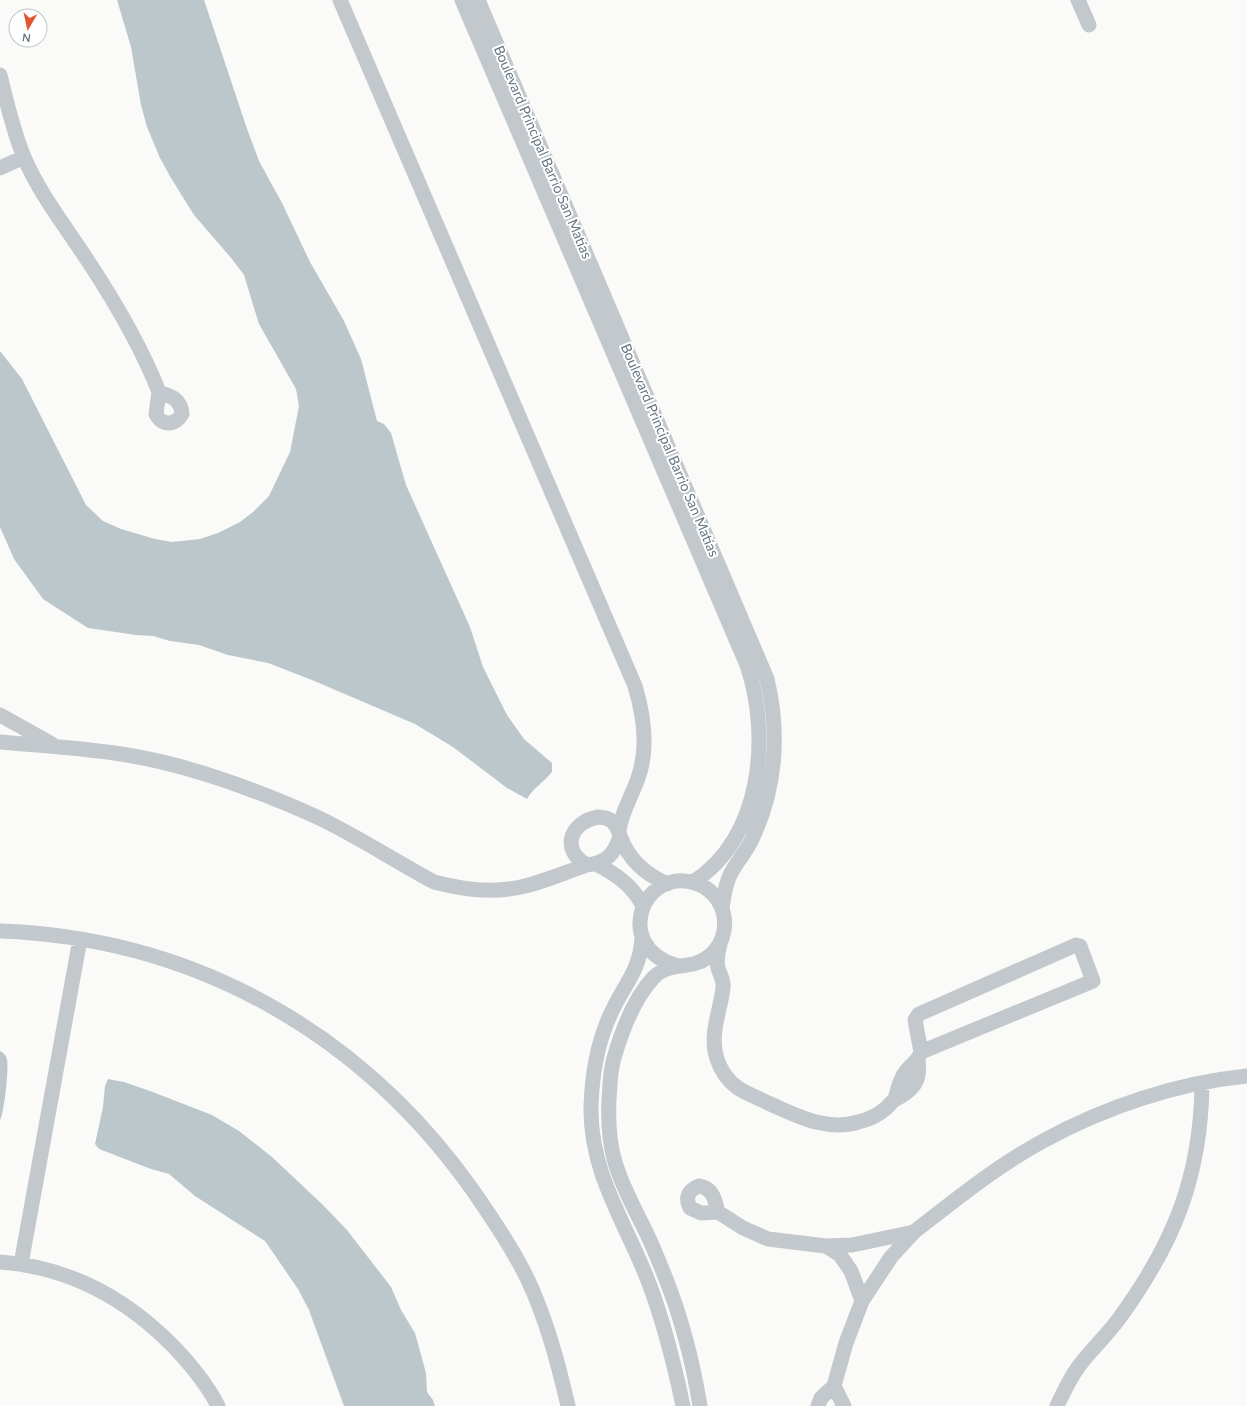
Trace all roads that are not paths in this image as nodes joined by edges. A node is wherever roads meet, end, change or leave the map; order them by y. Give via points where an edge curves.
1 (340, 0) edge
2 (462, 0) edge
3 (478, 0) edge
4 (1078, 0) edge
5 (1089, 25) dead end
6 (0, 76) edge
7 (24, 157) junction
8 (0, 168) edge
9 (159, 392) dead end
10 (0, 715) edge
11 (0, 742) edge
12 (56, 746) junction
13 (626, 805) junction
14 (598, 816) junction
15 (620, 833) junction
16 (572, 841) junction
17 (591, 865) junction
18 (556, 876) junction
19 (693, 882) junction
20 (667, 884) junction
21 (643, 906) junction
22 (722, 908) junction
23 (0, 931) edge
24 (642, 938) junction
25 (80, 939) junction
26 (720, 944) junction
27 (698, 963) junction
28 (675, 965) junction
29 (718, 969) junction
30 (920, 1057) junction
31 (1247, 1076) edge
32 (1202, 1084) junction
33 (718, 1212) dead end
34 (914, 1232) junction
35 (826, 1246) junction
36 (0, 1262) edge
37 (21, 1264) junction
38 (862, 1301) junction
39 (834, 1386) junction
40 (218, 1406) edge
41 (568, 1406) edge
42 (683, 1406) edge
43 (700, 1406) edge
44 (818, 1406) edge
45 (844, 1406) edge
46 (1057, 1406) edge

1 - 13 street via 635,686 643,720 643,758 638,778
2 - 19 street, Boulevard Principal Barrio San Matías via 755,688 760,734 753,793 738,834 729,848 709,872
3 - 22 street, Boulevard Principal Barrio San Matías via 767,679 774,725 773,768 769,790 757,828 729,877
4 - 5 street
6 - 7 street
7 - 8 street
7 - 9 street via 57,216 108,293 151,372
10 - 12 street
11 - 12 street
12 - 18 street via 134,756 243,788 318,818 434,882 475,891 501,890 525,887
13 - 14 street
13 - 15 street
14 - 15 street via 613,821
14 - 16 street via 580,823 574,831
15 - 17 street via 613,854
15 - 20 street via 625,850 631,859 643,870
16 - 17 street via 573,853 578,860
16 - 18 street via 565,864
17 - 18 street
17 - 21 street via 622,880 639,897
19 - 20 street via 679,881
19 - 22 street via 711,891
20 - 21 street via 657,889
21 - 24 street via 640,917
22 - 26 street via 725,926
23 - 25 street
24 - 28 street via 655,956
24 - 42 street via 637,965 614,1007 598,1048 592,1086 591,1120 602,1177 648,1279
25 - 37 street
25 - 41 street via 119,947 185,967 256,998 325,1039 360,1066 397,1100 432,1137 500,1230 527,1279 544,1319
26 - 27 street via 714,952
26 - 29 street
27 - 28 street
27 - 29 street
28 - 43 street via 662,970 653,978 627,1019 612,1064 608,1115 615,1163 648,1235 680,1317
29 - 30 street via 723,980 723,988 714,1045 724,1075 739,1089 805,1119 833,1125 858,1122 884,1110 895,1100 900,1082
30 - 30 street via 1091,982 1094,978 1080,946 1076,945 919,1014 915,1020
31 - 32 street
32 - 34 street via 1159,1093 1078,1123 1042,1141
32 - 46 street via 1200,1131 1180,1214 1139,1291 1079,1367
33 - 35 street via 743,1228 768,1239
34 - 35 street via 852,1245
34 - 38 street via 891,1257
35 - 38 street via 840,1255 851,1271
36 - 37 street
37 - 40 street via 80,1281 103,1291 141,1316 162,1334 200,1376
38 - 39 street
39 - 44 street via 821,1398
39 - 45 street

